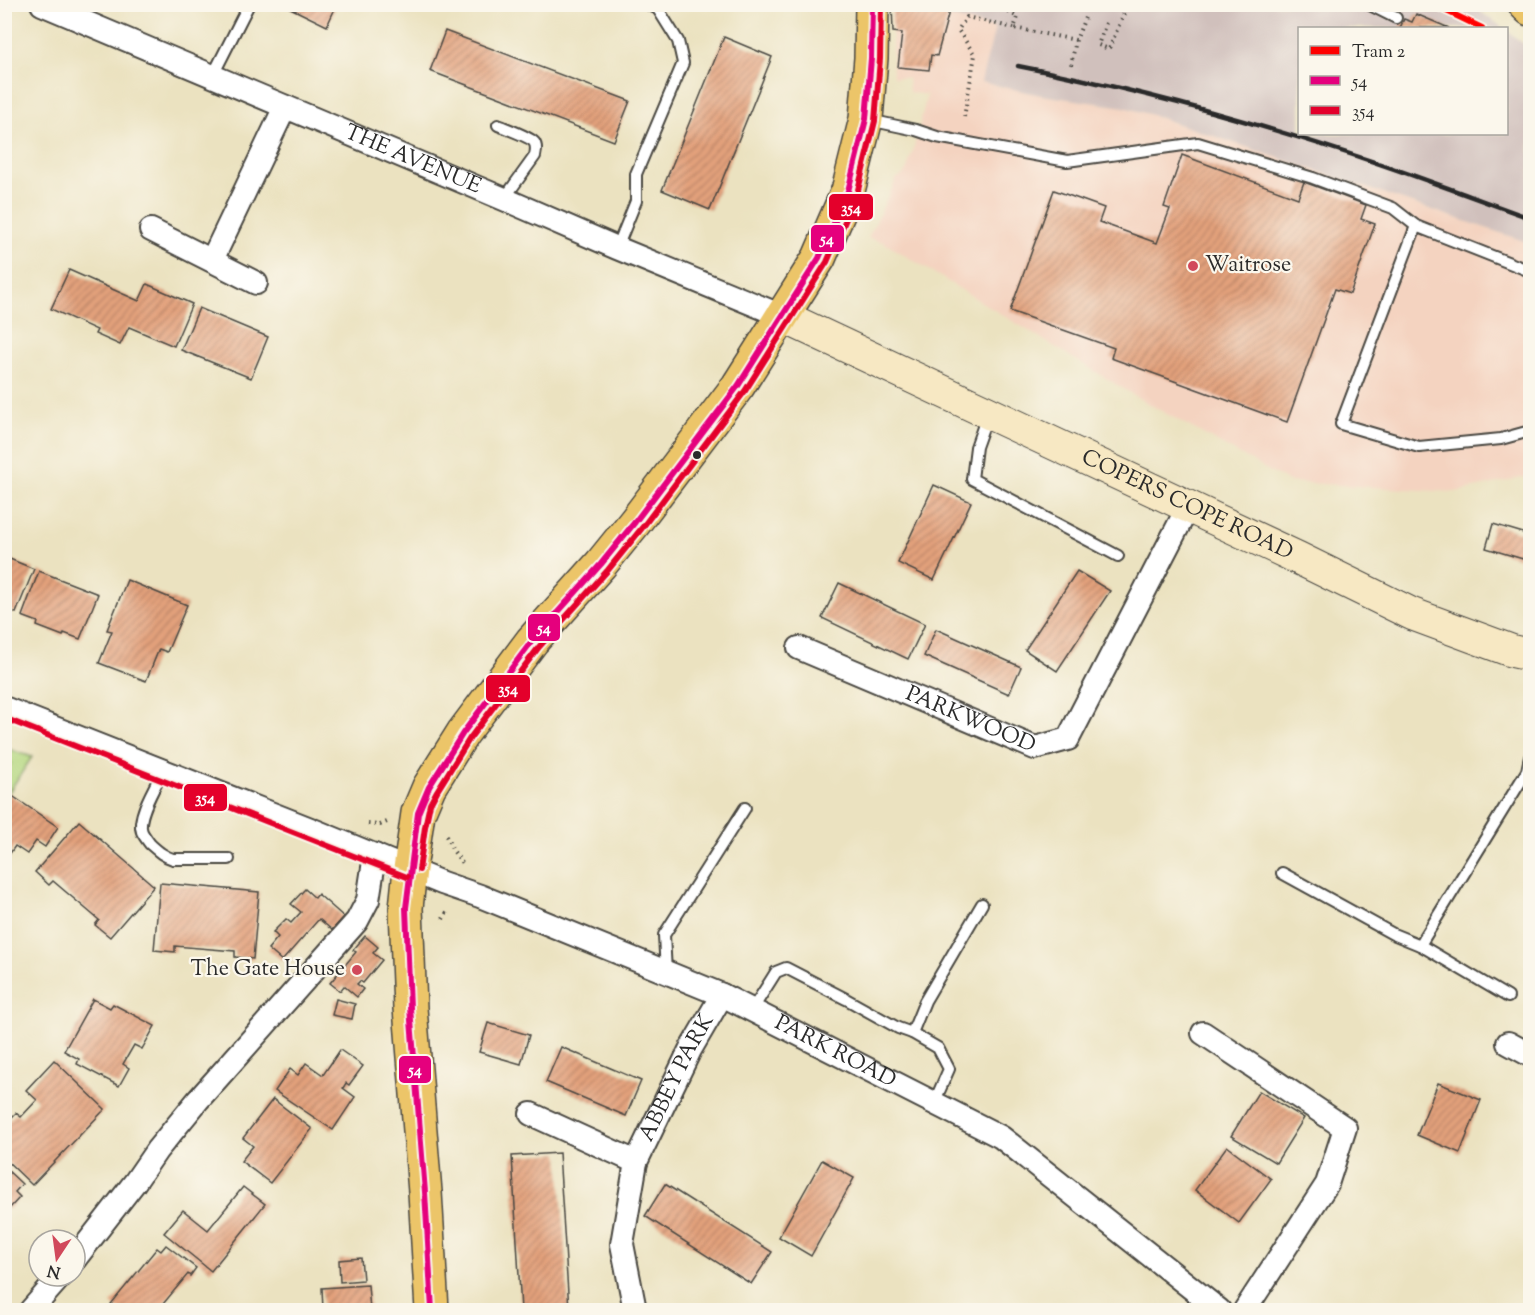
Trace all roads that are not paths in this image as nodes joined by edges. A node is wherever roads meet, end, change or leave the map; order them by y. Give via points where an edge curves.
1 (42, 4) edge
2 (249, 4) edge
3 (872, 4) edge
4 (1368, 4) edge
5 (1524, 4) edge
6 (655, 6) edge
7 (1530, 9) edge
8 (1396, 18) dead end
9 (212, 77) junction
10 (285, 107) junction
11 (866, 119) junction
12 (498, 125) dead end
13 (504, 199) junction
14 (1416, 226) junction
15 (151, 230) dead end
16 (616, 248) junction
17 (212, 260) junction
18 (1530, 271) edge
19 (256, 283) dead end
20 (782, 316) junction
21 (988, 413) junction
22 (1530, 431) edge
23 (1188, 507) junction
24 (1118, 556) dead end
25 (799, 648) dead end
26 (1530, 655) edge
27 (4, 708) edge
28 (1530, 757) edge
29 (163, 771) junction
30 (745, 808) dead end
31 (375, 855) junction
32 (229, 859) dead end
33 (410, 869) junction
34 (1282, 873) dead end
35 (982, 904) dead end
36 (1420, 945) junction
37 (666, 972) junction
38 (722, 995) junction
39 (1508, 997) dead end
40 (752, 1010) junction
41 (912, 1033) junction
42 (1203, 1033) dead end
43 (1508, 1043) dead end
44 (1530, 1055) edge
45 (934, 1103) junction
46 (531, 1114) dead end
47 (636, 1162) junction
48 (87, 1244) edge
49 (51, 1288) edge
50 (31, 1311) edge
51 (432, 1311) edge
52 (635, 1311) edge
53 (1219, 1311) edge
54 (1245, 1311) edge

1 - 9 street, THE AVENUE
2 - 9 lane
3 - 11 main road
4 - 8 lane
5 - 7 main road
6 - 16 lane via 678,41 683,63 636,174 636,201
9 - 10 street, THE AVENUE
10 - 13 street, THE AVENUE
10 - 17 street
11 - 14 lane via 1067,161 1198,143 1313,178 1393,208
11 - 20 main road via 848,191 819,258
12 - 13 lane via 530,139 536,149
13 - 16 street, THE AVENUE
14 - 18 lane
14 - 22 lane via 1341,424 1419,447 1501,439
15 - 17 street
16 - 20 street, THE AVENUE
17 - 19 street
20 - 21 street, COPERS COPE ROAD
20 - 33 main road via 738,386 635,522 532,641 463,733 422,801
21 - 23 street, COPERS COPE ROAD
21 - 24 lane via 976,447 972,478
23 - 25 street, PARKWOOD via 1068,739 1035,748
23 - 26 street, COPERS COPE ROAD via 1412,614
27 - 29 street, PARK ROAD
28 - 36 lane via 1527,771
29 - 31 street, PARK ROAD
29 - 32 lane via 143,813 141,831 147,841 173,859
30 - 37 lane via 664,935
31 - 33 street, PARK ROAD
31 - 48 street via 368,900 357,921 198,1101
33 - 37 street, PARK ROAD
33 - 51 main road via 406,908 410,997
34 - 36 lane
35 - 41 lane
36 - 39 lane
37 - 38 street, PARK ROAD
38 - 40 street, PARK ROAD
38 - 47 street, ABBEY PARK via 690,1050
40 - 41 lane via 776,972 786,968
40 - 45 street, PARK ROAD
41 - 45 lane via 938,1048 949,1069
42 - 54 street via 1346,1128 1327,1184
43 - 44 street
45 - 53 street, PARK ROAD via 1001,1137
46 - 47 street, ABBEY PARK
47 - 52 street, ABBEY PARK via 622,1244
49 - 50 street

